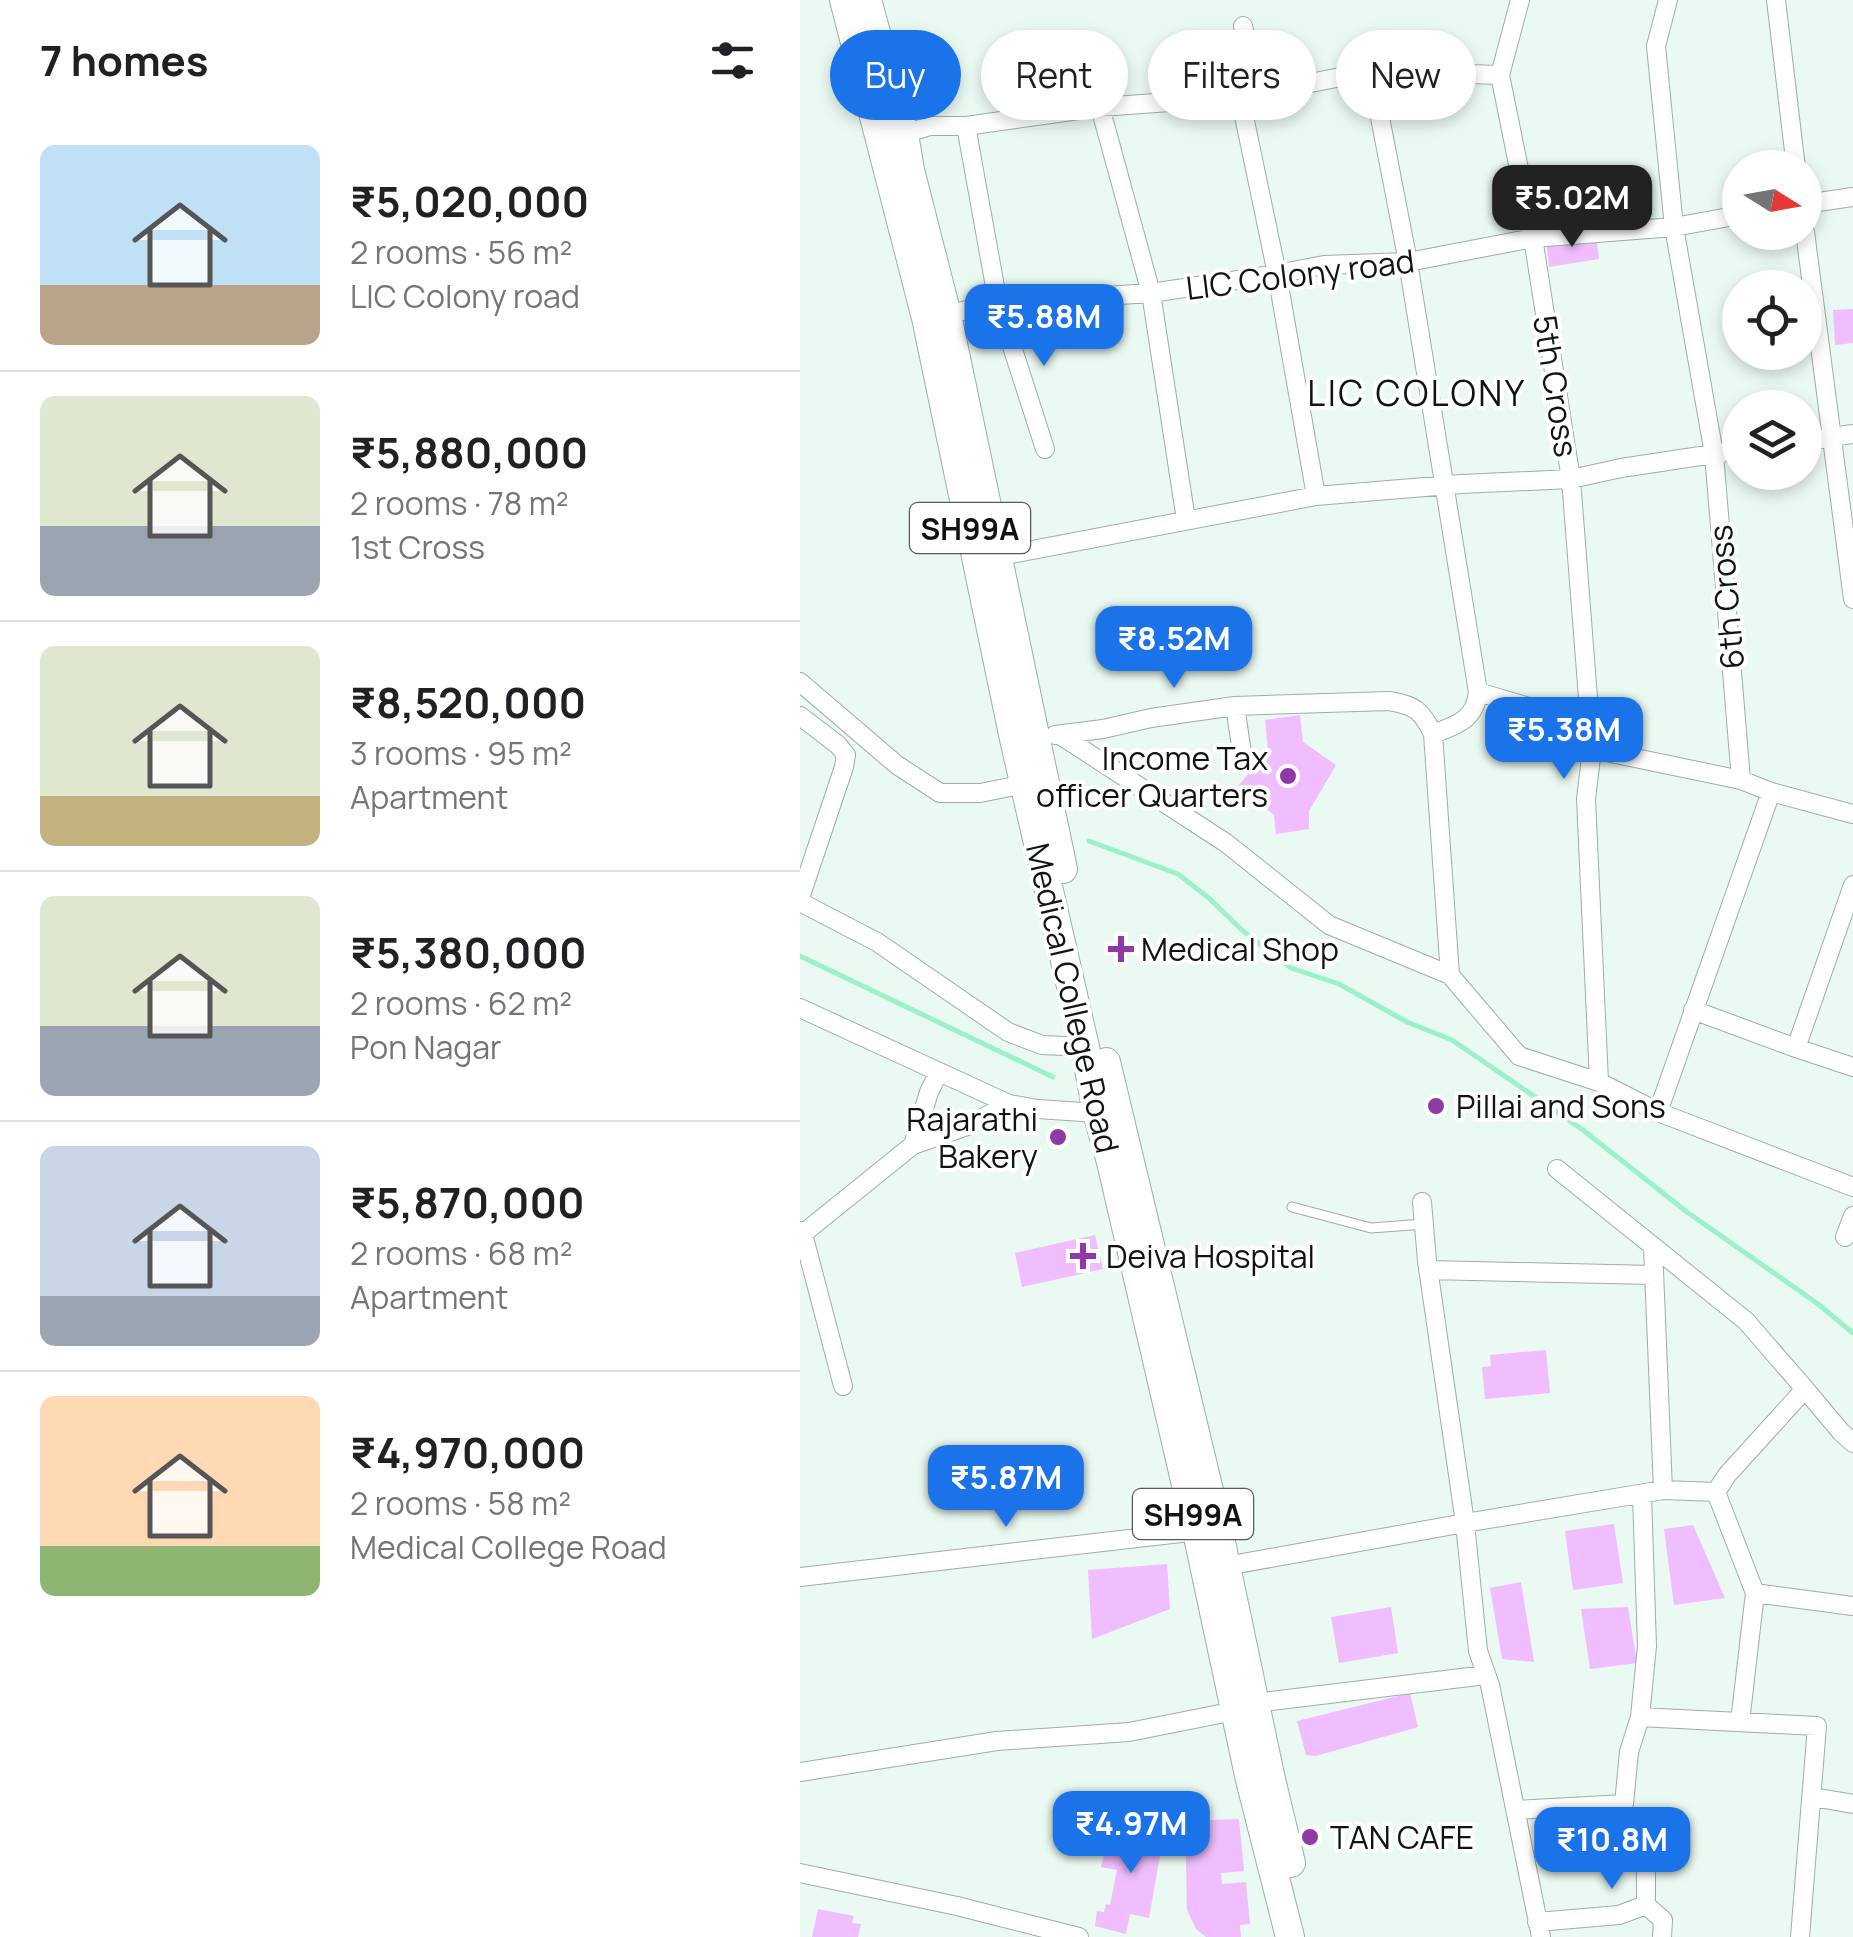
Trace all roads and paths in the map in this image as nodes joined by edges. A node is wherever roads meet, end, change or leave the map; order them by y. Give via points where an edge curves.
1 (844, 0) edge
2 (867, 0) edge
3 (1520, 0) edge
4 (1668, 0) edge
5 (1776, 0) edge
6 (1243, 26) dead end
7 (1243, 30) edge
8 (1476, 74) edge
9 (1500, 75) junction
10 (1011, 120) edge
11 (1103, 120) edge
12 (1253, 120) edge
13 (1381, 120) edge
14 (966, 126) junction
15 (904, 134) junction
16 (1794, 150) edge
17 (1853, 197) edge
18 (1822, 202) edge
19 (1722, 218) edge
20 (1674, 227) junction
21 (1532, 238) junction
22 (1807, 250) edge
23 (1408, 262) junction
24 (1277, 274) junction
25 (1150, 292) junction
26 (998, 303) junction
27 (936, 316) junction
28 (1853, 434) edge
29 (1833, 437) junction
30 (1822, 439) edge
31 (1045, 449) dead end
32 (1722, 453) edge
33 (1714, 454) junction
34 (1572, 479) junction
35 (1444, 485) junction
36 (1316, 496) junction
37 (1186, 520) junction
38 (987, 558) junction
39 (1853, 599) edge
40 (800, 682) edge
41 (1478, 692) junction
42 (1235, 706) junction
43 (800, 716) edge
44 (1590, 724) junction
45 (1434, 734) junction
46 (1046, 735) junction
47 (1592, 748) junction
48 (1242, 753) dead end
49 (1742, 780) junction
50 (1025, 784) junction
51 (1771, 792) junction
52 (1853, 814) edge
53 (1853, 886) edge
54 (800, 900) edge
55 (1450, 974) junction
56 (800, 1008) edge
57 (1693, 1010) junction
58 (1796, 1048) junction
59 (1092, 1054) junction
60 (1853, 1067) edge
61 (939, 1072) junction
62 (1600, 1082) junction
63 (1105, 1100) junction
64 (1009, 1104) junction
65 (1658, 1112) junction
66 (914, 1145) junction
67 (1556, 1169) dead end
68 (1853, 1187) edge
69 (1422, 1202) dead end
70 (1292, 1207) dead end
71 (1853, 1216) edge
72 (1424, 1224) junction
73 (801, 1234) edge
74 (1846, 1237) dead end
75 (1653, 1246) junction
76 (1428, 1270) junction
77 (1654, 1276) junction
78 (843, 1386) dead end
79 (1805, 1388) junction
80 (1849, 1431) edge
81 (1663, 1490) junction
82 (1716, 1492) junction
83 (1642, 1495) junction
84 (1466, 1522) junction
85 (1207, 1530) junction
86 (1226, 1566) junction
87 (800, 1577) edge
88 (1754, 1594) junction
89 (1853, 1606) edge
90 (1486, 1675) junction
91 (1244, 1707) junction
92 (1640, 1717) junction
93 (1740, 1722) junction
94 (800, 1772) edge
95 (1812, 1797) junction
96 (1853, 1804) edge
97 (1516, 1810) junction
98 (1646, 1821) dead end
99 (800, 1873) edge
100 (1646, 1905) junction
101 (1539, 1930) edge
102 (1080, 1937) edge
103 (1290, 1937) edge
104 (1309, 1937) edge
105 (1662, 1937) edge
106 (1800, 1937) edge

1 - 27 main road, Medical College Road / SH99A
2 - 15 main road, Medical College Road / SH99A
3 - 9 street, 5th Cross
4 - 20 street, 6th Cross via 1656,46
5 - 16 street
6 - 7 street
8 - 9 street
9 - 21 street, 5th Cross
10 - 14 street
11 - 25 street
12 - 24 street
13 - 23 street
14 - 15 street
14 - 26 street
15 - 27 main road, Medical College Road / SH99A
17 - 18 street
19 - 20 street, LIC Colony road
20 - 21 street, LIC Colony road
20 - 33 street, 6th Cross
21 - 23 street, LIC Colony road
21 - 34 street, 5th Cross
22 - 29 street
23 - 24 street, LIC Colony road
23 - 35 street
24 - 25 street, LIC Colony road
24 - 36 street
25 - 26 street, LIC Colony road
25 - 37 street
26 - 27 street, LIC Colony road
26 - 31 street
27 - 38 main road, Medical College Road / SH99A
28 - 29 street
29 - 30 street
29 - 39 street
32 - 33 street
33 - 34 street
33 - 49 street, 6th Cross
34 - 35 street
34 - 44 street, 5th Cross
35 - 36 street
35 - 41 street
36 - 37 street
37 - 38 street
38 - 46 main road, Medical College Road / SH99A
38 - 50 main road, Medical College Road / SH99A
40 - 50 street via 940,794
41 - 44 street
41 - 45 street via 1465,722
42 - 45 street via 1389,701 1425,716
42 - 46 street
42 - 48 street
43 - 54 street via 846,755
44 - 47 street, 5th Cross
45 - 55 street
46 - 55 street via 1226,843 1328,925
46 - 59 main road, Medical College Road / SH99A
47 - 49 street
47 - 62 street, 5th Cross via 1586,798
49 - 51 street
50 - 59 main road, Medical College Road / SH99A
51 - 52 street
51 - 57 street
53 - 58 street
54 - 59 street via 877,942 1008,1032
55 - 62 street via 1519,1056
56 - 61 street
57 - 58 street
57 - 65 street
58 - 60 street
59 - 63 main road, Medical College Road / SH99A
61 - 64 street
61 - 66 street
62 - 65 street
63 - 64 street via 1038,1109
63 - 85 main road, Medical College Road / SH99A
64 - 66 street
65 - 68 street
66 - 73 street
67 - 75 street
69 - 72 street
70 - 72 lane via 1372,1228
71 - 74 street
72 - 76 street
73 - 78 street
75 - 77 street
75 - 79 street via 1746,1322
76 - 77 street
76 - 84 street
77 - 81 street
79 - 80 street
79 - 82 street
81 - 82 street
81 - 83 street
82 - 88 street
83 - 84 street
83 - 92 street via 1647,1646
84 - 86 street
84 - 90 street
85 - 86 main road, Medical College Road / SH99A
85 - 87 street
85 - 91 main road, Medical College Road / SH99A
86 - 91 main road, Medical College Road / SH99A
88 - 89 street
88 - 93 street
90 - 91 street
90 - 97 street
91 - 94 street via 1129,1732 997,1741
91 - 103 main road, Medical College Road / SH99A
91 - 104 main road, Medical College Road / SH99A
92 - 93 street
92 - 97 street via 1624,1804
93 - 95 street via 1818,1726
95 - 96 street
95 - 106 street
97 - 101 street
98 - 100 street
99 - 102 street
100 - 101 street
100 - 105 street via 1664,1920

